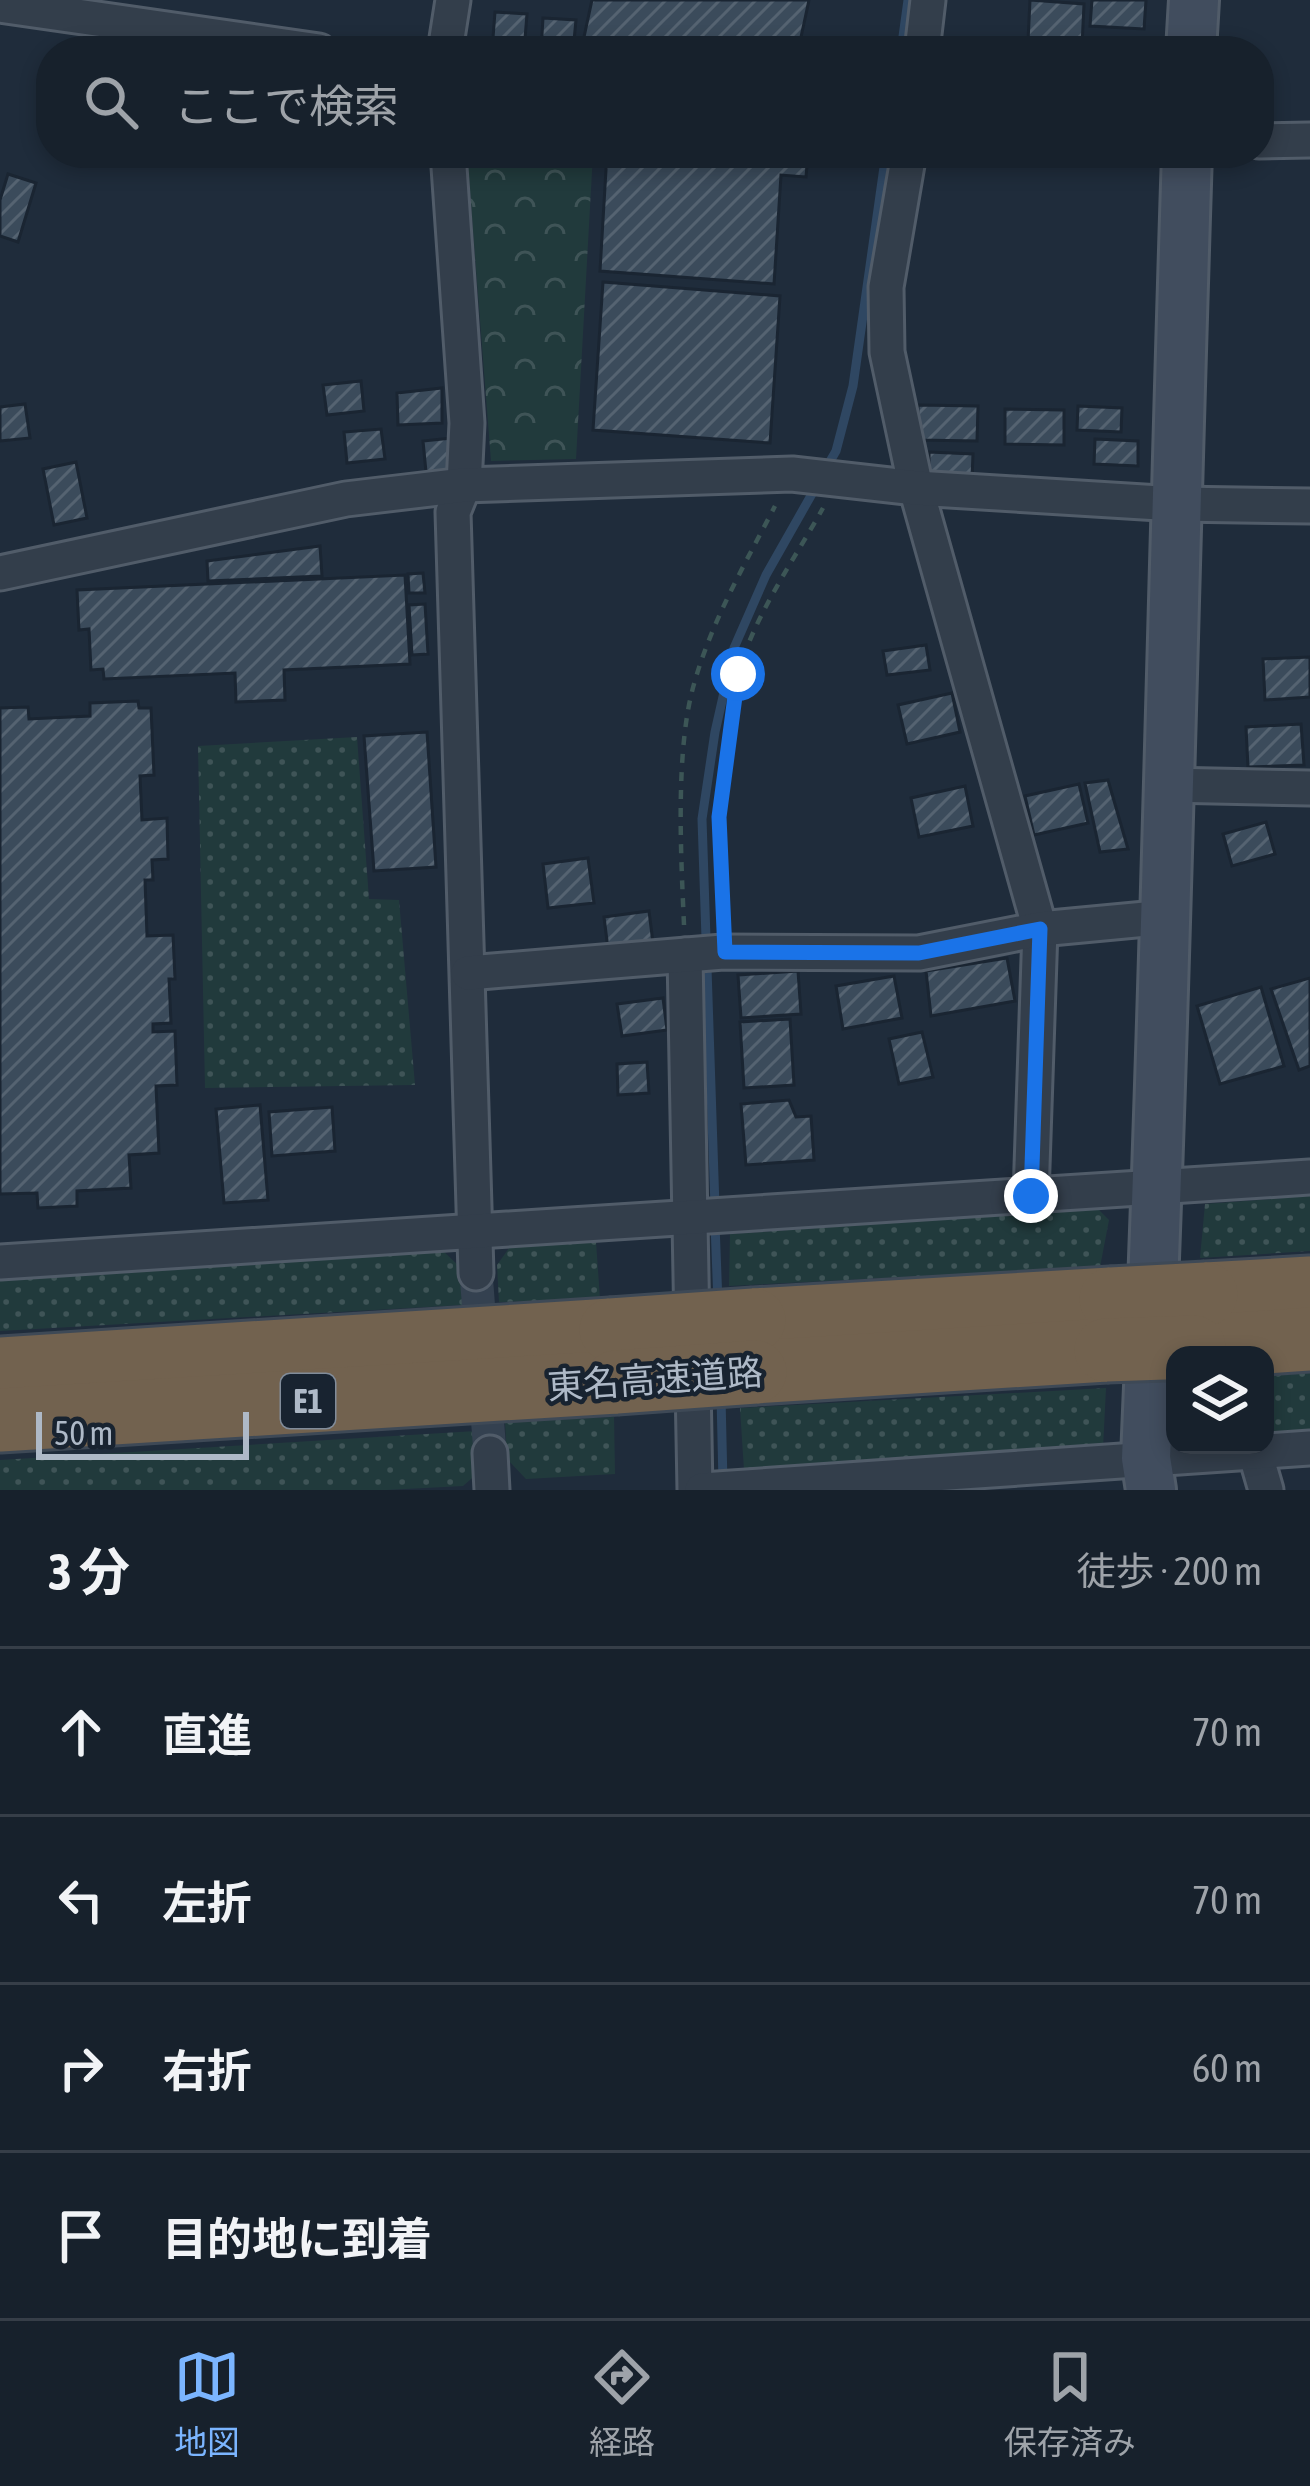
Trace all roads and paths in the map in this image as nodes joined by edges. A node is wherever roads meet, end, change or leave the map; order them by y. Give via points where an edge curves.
1 (453, 0) edge
2 (928, 0) edge
3 (1193, 0) edge
4 (0, 5) edge
5 (215, 36) edge
6 (447, 36) edge
7 (924, 36) edge
8 (1192, 36) edge
9 (1310, 140) edge
10 (1274, 141) edge
11 (449, 168) edge
12 (906, 168) edge
13 (1186, 168) edge
14 (797, 475) junction
15 (839, 477) junction
16 (464, 485) junction
17 (916, 488) junction
18 (1176, 504) junction
19 (1310, 506) edge
20 (0, 573) edge
21 (1167, 785) junction
22 (1310, 788) edge
23 (1167, 917) junction
24 (1040, 929) junction
25 (724, 952) junction
26 (686, 955) junction
27 (468, 973) junction
28 (1310, 1177) edge
29 (1158, 1190) junction
30 (1031, 1196) junction
31 (692, 1220) junction
32 (473, 1230) junction
33 (0, 1262) edge
34 (476, 1273) tunnel mouth
35 (1310, 1288) edge
36 (1200, 1321) junction
37 (1310, 1339) edge
38 (613, 1356) junction
39 (0, 1369) edge
40 (0, 1420) edge
41 (1310, 1448) edge
42 (1274, 1451) edge
43 (490, 1453) tunnel mouth
44 (1245, 1454) edge
45 (1256, 1454) edge
46 (1149, 1474) edge
47 (751, 1488) edge
48 (492, 1490) edge
49 (700, 1490) edge
50 (1266, 1490) edge

1 - 6 street
2 - 7 street
3 - 8 street
4 - 5 street
9 - 10 street
11 - 16 street
12 - 17 street via 886,287 887,352
13 - 18 street
14 - 15 street
14 - 16 street
14 - 26 path via 716,617 693,689 682,791
15 - 17 street
15 - 25 path via 738,674 719,817
16 - 20 street via 346,499
16 - 27 street via 453,512
17 - 18 street
17 - 24 street
18 - 19 street
18 - 21 street
21 - 22 street
21 - 23 street
23 - 24 street
23 - 29 street
24 - 25 street via 919,953
24 - 30 street
25 - 26 street
26 - 27 street
26 - 31 street
27 - 32 street
28 - 29 street
29 - 30 street
29 - 46 street
30 - 31 street
31 - 32 street
31 - 49 street
32 - 33 street
32 - 34 street
35 - 36 highway, 東名高速道路 / E1
36 - 37 highway, 東名高速道路 / E1
36 - 38 highway, 東名高速道路 / E1, bridge
38 - 39 highway, 東名高速道路 / E1
38 - 40 highway, 東名高速道路 / E1
41 - 42 street
43 - 48 street
44 - 46 street
45 - 50 street
46 - 47 street
47 - 49 street

